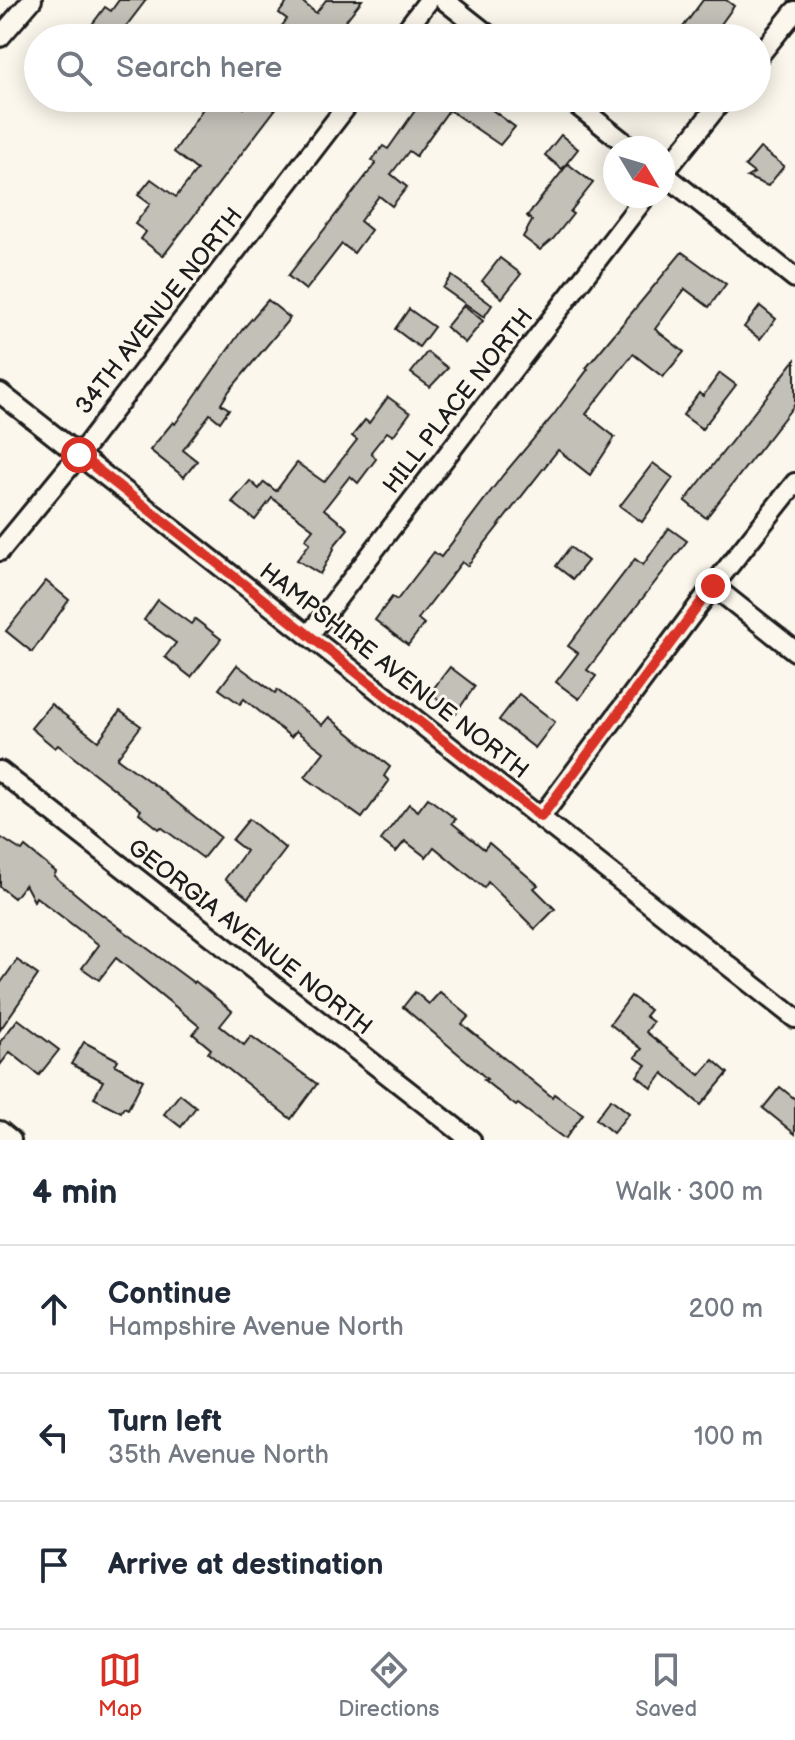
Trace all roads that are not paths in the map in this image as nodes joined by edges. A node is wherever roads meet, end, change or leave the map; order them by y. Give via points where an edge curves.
1 (32, 0) edge
2 (429, 0) edge
3 (444, 0) edge
4 (795, 11) edge
5 (411, 24) edge
6 (474, 24) edge
7 (0, 37) edge
8 (771, 41) edge
9 (342, 112) edge
10 (586, 112) edge
11 (713, 112) edge
12 (616, 136) edge
13 (675, 159) edge
14 (675, 183) edge
15 (637, 208) edge
16 (795, 278) edge
17 (0, 393) edge
18 (79, 455) junction
19 (795, 483) edge
20 (0, 551) edge
21 (713, 586) junction
22 (309, 635) junction
23 (795, 651) edge
24 (0, 771) edge
25 (541, 817) junction
26 (795, 1018) edge
27 (0, 1131) edge
28 (11, 1140) edge
29 (471, 1140) edge

1 - 7 street
2 - 5 street
3 - 6 street
4 - 8 street
9 - 18 street, 34TH AVENUE NORTH
10 - 12 street
11 - 13 street
14 - 16 street
15 - 22 street, HILL PLACE NORTH
17 - 18 street, HAMPSHIRE AVENUE NORTH
18 - 20 street, 34TH AVENUE NORTH
18 - 22 street, HAMPSHIRE AVENUE NORTH
19 - 21 street
21 - 23 street
21 - 25 street
22 - 25 street, HAMPSHIRE AVENUE NORTH
24 - 29 street, GEORGIA AVENUE NORTH
25 - 26 street, HAMPSHIRE AVENUE NORTH
27 - 28 street

